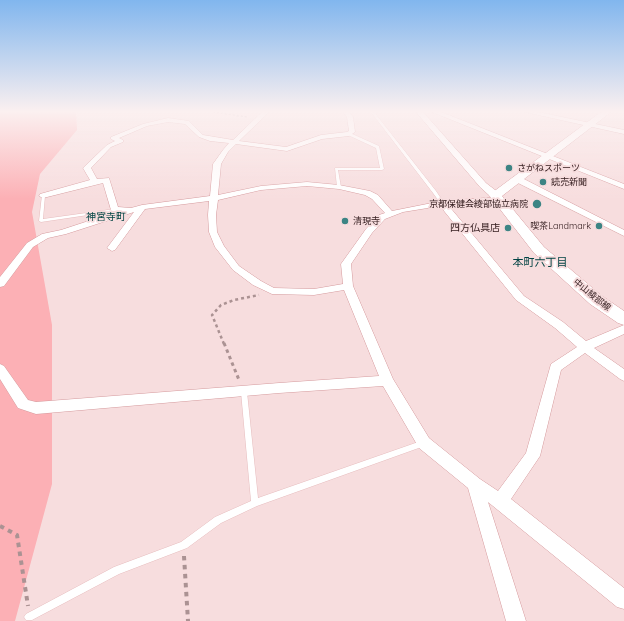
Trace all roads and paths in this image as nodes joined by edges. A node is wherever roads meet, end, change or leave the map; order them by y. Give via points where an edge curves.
1 (121, 141) edge
2 (223, 141) edge
3 (307, 141) edge
4 (365, 141) edge
5 (395, 141) edge
6 (444, 141) edge
7 (506, 141) edge
8 (568, 141) edge
9 (233, 143) junction
10 (546, 157) junction
11 (517, 178) junction
12 (96, 181) junction
13 (339, 187) junction
14 (624, 187) edge
15 (43, 196) joint
16 (496, 197) junction
17 (214, 198) junction
18 (442, 203) junction
19 (142, 208) junction
20 (115, 210) junction
21 (390, 214) junction
22 (624, 233) edge
23 (112, 248) dead end
24 (0, 284) edge
25 (348, 286) junction
26 (268, 289) junction
27 (624, 319) edge
28 (624, 329) edge
29 (585, 348) junction
30 (0, 370) edge
31 (624, 376) edge
32 (387, 382) junction
33 (244, 392) junction
34 (424, 443) junction
35 (474, 484) junction
36 (500, 501) junction
37 (255, 503) junction
38 (0, 526) edge
39 (184, 545) junction
40 (624, 600) edge
41 (29, 617) joint
42 (188, 621) edge
43 (516, 621) edge

1 - 12 street via 109,146 87,168
2 - 9 street
3 - 9 street via 287,149
4 - 13 lane via 378,147 382,169 336,170
5 - 18 lane
6 - 16 street
7 - 10 street
8 - 10 main road
9 - 17 street via 217,164
10 - 11 main road
10 - 14 street
11 - 16 main road
11 - 22 street
12 - 15 street
12 - 20 street via 106,180
13 - 17 street via 289,184
13 - 21 street via 367,192
15 - 20 lane via 41,221
16 - 18 street
16 - 27 main road, 中山綾部線 via 539,250 596,300
17 - 19 street
17 - 26 street via 213,232 220,247 236,268
18 - 21 street
18 - 29 street via 520,298
19 - 20 street
19 - 23 street
19 - 24 street via 45,236 30,245
21 - 25 street via 369,230 346,264
25 - 26 street via 314,292
25 - 32 street
26 - 33 path via 255,297 221,305 212,315
28 - 29 street
29 - 31 street
29 - 36 street via 555,367 533,456
30 - 33 street via 23,404 36,408
32 - 33 street
32 - 34 street
33 - 37 lane
34 - 35 street
34 - 37 lane
35 - 36 street
35 - 43 street
36 - 40 street
37 - 39 lane via 218,520
38 - 41 path via 18,535
39 - 41 lane via 117,570
39 - 42 path

